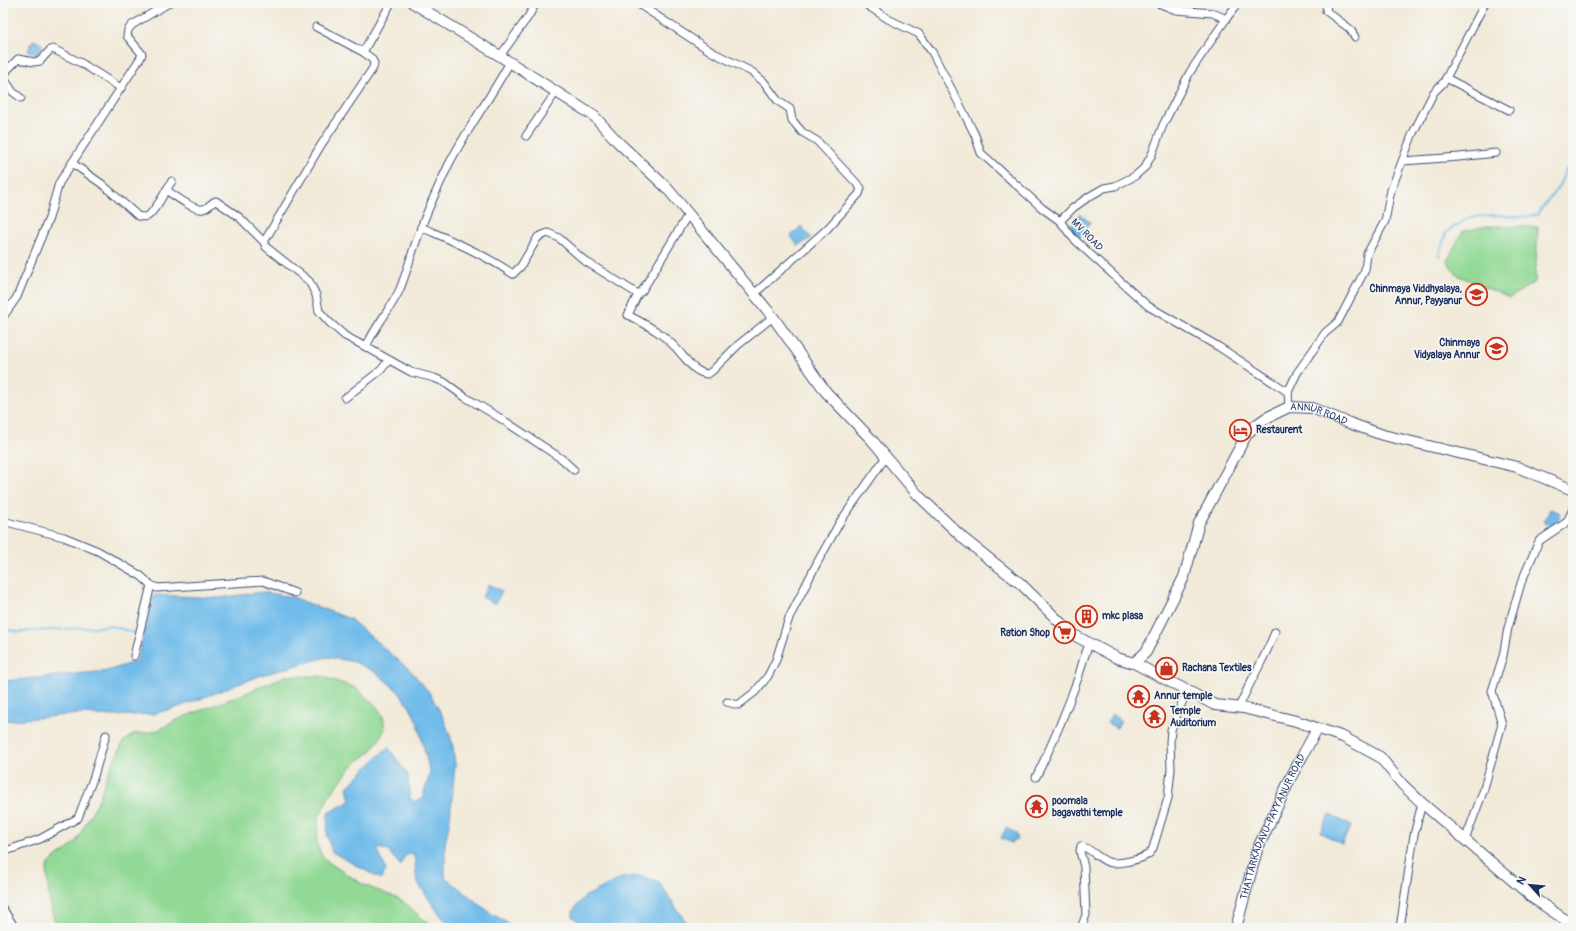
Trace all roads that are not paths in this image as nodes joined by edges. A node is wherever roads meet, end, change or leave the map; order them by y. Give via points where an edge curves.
1 (169, 3) edge
2 (391, 3) edge
3 (413, 3) edge
4 (536, 3) edge
5 (637, 3) edge
6 (864, 3) edge
7 (1158, 3) edge
8 (1238, 3) edge
9 (1326, 3) edge
10 (1485, 3) edge
11 (1226, 19) junction
12 (316, 27) dead end
13 (1355, 38) dead end
14 (363, 52) junction
15 (500, 56) junction
16 (510, 62) junction
17 (3, 77) edge
18 (1446, 78) junction
19 (121, 88) junction
20 (556, 92) junction
21 (21, 98) dead end
22 (1509, 110) dead end
23 (526, 136) dead end
24 (1496, 152) dead end
25 (1402, 161) junction
26 (72, 163) junction
27 (172, 181) dead end
28 (166, 190) junction
29 (689, 213) junction
30 (1060, 221) junction
31 (421, 227) junction
32 (264, 242) junction
33 (638, 294) junction
34 (754, 294) junction
35 (3, 317) edge
36 (773, 317) junction
37 (366, 346) junction
38 (389, 360) junction
39 (1288, 392) junction
40 (344, 398) dead end
41 (1289, 407) junction
42 (886, 457) junction
43 (574, 470) dead end
44 (1573, 490) edge
45 (1573, 509) edge
46 (3, 521) edge
47 (151, 585) junction
48 (295, 593) dead end
49 (1275, 632) dead end
50 (1090, 643) junction
51 (134, 656) dead end
52 (1134, 663) junction
53 (1188, 691) junction
54 (727, 702) dead end
55 (1239, 707) junction
56 (1317, 729) junction
57 (106, 736) dead end
58 (1036, 777) dead end
59 (1422, 803) junction
60 (1465, 840) junction
61 (3, 852) edge
62 (3, 909) edge
63 (1573, 925) edge
64 (16, 928) edge
65 (1081, 928) edge
66 (1236, 928) edge
67 (1400, 928) edge

1 - 19 street via 128,30 127,36 142,54
2 - 14 street
3 - 15 main road
4 - 15 street
5 - 34 street via 712,52 752,72 764,82 778,101 790,109 792,120 802,132 817,142 861,188 860,194 827,229
6 - 30 street via 888,19 919,34 932,52 964,113 981,153
7 - 11 street via 1176,10 1213,13
8 - 11 street, MV ROAD
9 - 13 street via 1326,11 1350,29
10 - 18 street
11 - 30 street, MV ROAD via 1190,72 1145,166 1135,176 1090,196
12 - 14 street
14 - 32 street via 371,58 373,68 314,156
15 - 16 main road
16 - 20 main road
16 - 31 street via 450,162
17 - 19 street via 18,59 40,61 54,49
17 - 21 street via 13,92
18 - 22 street
18 - 25 street via 1434,92
19 - 26 street
20 - 23 street
20 - 29 main road via 594,116
24 - 25 street
25 - 39 street via 1391,190 1385,222 1367,254 1365,270 1338,322 1325,333 1297,373
26 - 28 street via 102,184 138,216 147,216
26 - 35 street via 59,183 49,218 24,283
27 - 28 street
28 - 32 street via 201,210 216,201 239,217
29 - 33 street
29 - 34 main road
30 - 39 street, MV ROAD via 1090,254 1148,306 1219,347
31 - 33 street via 474,251 513,274 521,266 538,237 548,233 559,238 585,261
31 - 37 street via 399,290
32 - 37 street via 266,247 309,280 316,295 319,311 329,322 345,336
33 - 36 street via 628,315 657,330 694,368 704,374 712,371 748,336
34 - 36 main road
36 - 42 main road via 826,392
37 - 38 street
38 - 40 street via 382,370
38 - 43 street via 411,372 444,382 562,459
39 - 41 street
41 - 44 main road, ANNUR ROAD via 1312,408 1383,435 1518,467
41 - 52 main road, ANNUR ROAD via 1266,418 1247,434 1199,523 1184,577 1146,652
42 - 50 main road via 918,495 964,538 1021,584 1072,634
42 - 54 street via 840,522 816,562 789,618 776,660 768,676 755,692 738,705
45 - 60 street via 1567,522 1539,541 1520,583 1492,691 1502,724 1483,792
46 - 47 street via 64,537 98,551 141,576
47 - 48 street via 157,588 263,581
47 - 51 street
49 - 55 street
50 - 52 main road via 1117,658
50 - 58 street via 1058,728
52 - 53 main road
53 - 55 main road via 1215,704
53 - 65 street via 1172,730 1168,798 1153,848 1144,857 1110,863 1081,846 1086,915
55 - 56 main road
56 - 59 main road via 1343,737 1380,757
56 - 66 main road, THATTARKADAVU-PAYYANUR ROAD via 1257,850
57 - 61 street via 78,818 40,839
59 - 60 main road
59 - 67 street via 1414,835
60 - 63 main road via 1533,898
62 - 64 street

